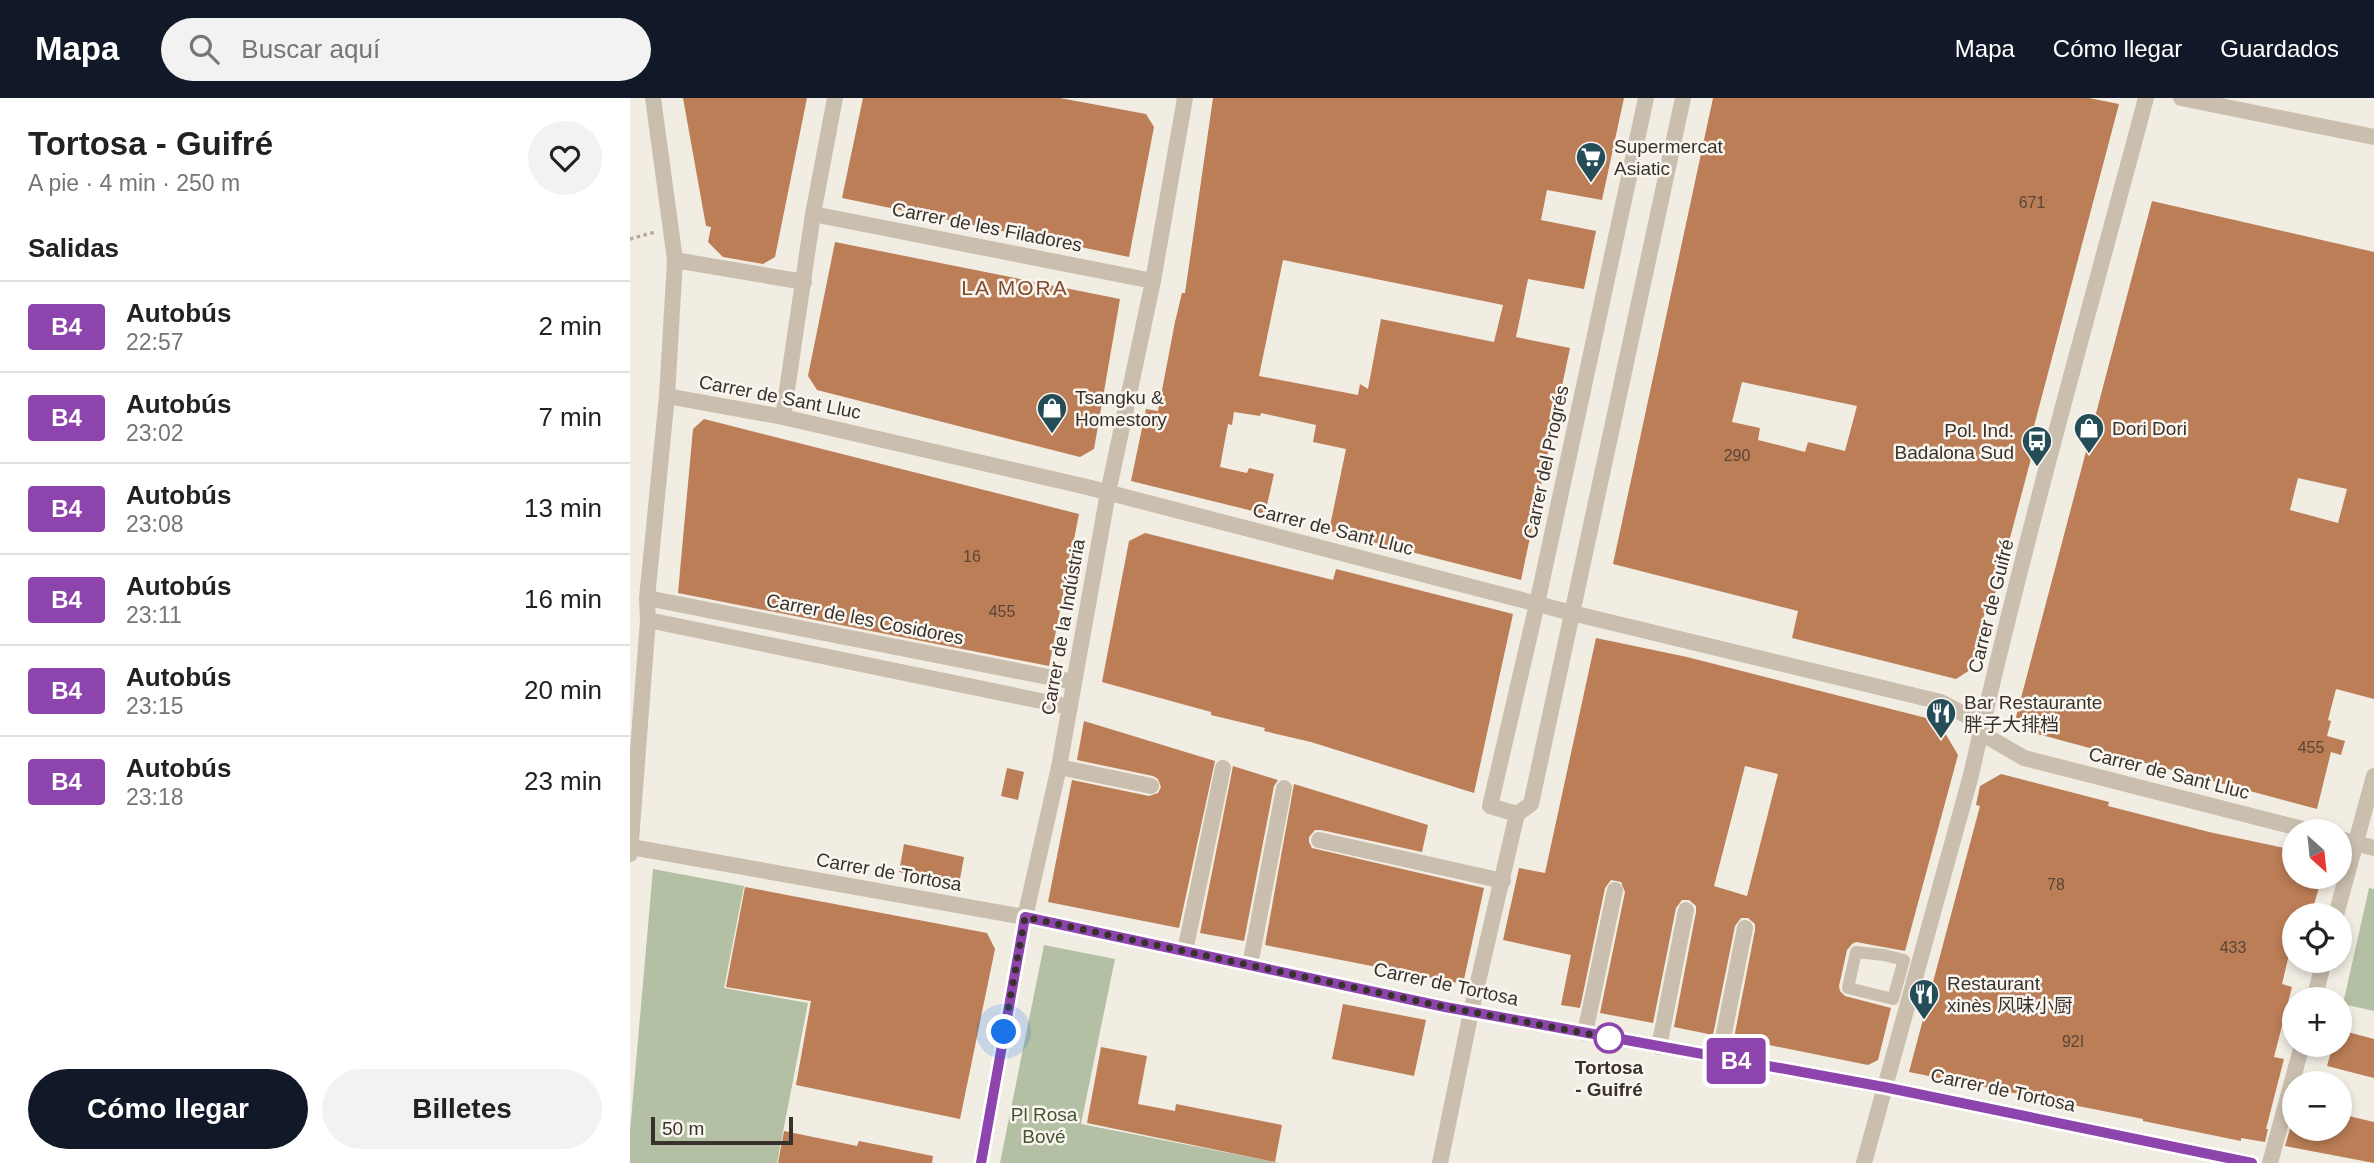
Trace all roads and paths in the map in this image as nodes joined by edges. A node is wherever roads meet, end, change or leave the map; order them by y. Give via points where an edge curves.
1 (653, 98) edge
2 (835, 98) edge
3 (1185, 98) edge
4 (1646, 98) edge
5 (1683, 98) edge
6 (2146, 98) edge
7 (2181, 98) edge
8 (2374, 138) edge
9 (813, 214) junction
10 (671, 227) junction
11 (630, 239) edge
12 (676, 260) junction
13 (1153, 281) junction
14 (804, 282) junction
15 (667, 396) junction
16 (783, 417) junction
17 (1108, 493) junction
18 (647, 598) junction
19 (1537, 604) junction
20 (1572, 613) junction
21 (648, 620) junction
22 (1074, 682) junction
23 (1070, 707) junction
24 (1981, 728) junction
25 (1059, 767) junction
26 (1223, 768) dead end
27 (2374, 776) edge
28 (1151, 786) dead end
29 (1284, 788) dead end
30 (1517, 814) junction
31 (2282, 824) edge
32 (2352, 829) edge
33 (1319, 840) dead end
34 (2352, 842) edge
35 (631, 847) edge
36 (2374, 848) edge
37 (630, 857) edge
38 (1503, 881) junction
39 (1615, 890) dead end
40 (1686, 910) dead end
41 (1025, 917) junction
42 (1745, 928) dead end
43 (1185, 951) junction
44 (1904, 960) joint
45 (1250, 965) junction
46 (1471, 1012) junction
47 (1585, 1033) junction
48 (1659, 1047) junction
49 (2299, 1057) edge
50 (1719, 1058) junction
51 (1884, 1087) junction
52 (981, 1163) edge
53 (1440, 1163) edge
54 (1864, 1163) edge
55 (2252, 1163) edge
56 (2270, 1163) edge

1 - 10 street
2 - 9 street
3 - 13 street, Carrer de la Indústria
4 - 19 street, Carrer del Progrés
5 - 20 street
6 - 24 street, Carrer de Guifré
7 - 8 street
9 - 13 street, Carrer de les Filadores
9 - 14 street
10 - 11 path
10 - 12 street
12 - 14 street
12 - 15 street
13 - 17 street, Carrer de la Indústria
14 - 16 street
15 - 16 street, Carrer de Sant Lluc
15 - 18 street
16 - 17 street, Carrer de Sant Lluc
17 - 19 street, Carrer de Sant Lluc
17 - 22 street, Carrer de la Indústria
18 - 21 street
18 - 22 street, Carrer de les Cosidores
19 - 20 street, Carrer de Sant Lluc
19 - 30 street, Carrer del Progrés via 1490,806
20 - 24 street, Carrer de Sant Lluc via 1941,702
20 - 30 street via 1531,804
21 - 23 street
21 - 35 street
22 - 23 street, Carrer de la Indústria
23 - 25 street, Carrer de la Indústria
24 - 31 street, Carrer de Sant Lluc via 2024,758
24 - 51 street, Carrer de Guifré
25 - 28 street
25 - 41 street, Carrer de la Indústria
26 - 43 street
27 - 32 street
29 - 45 street
30 - 38 street
33 - 38 street
34 - 36 street
35 - 37 street
35 - 41 street, Carrer de Tortosa
38 - 46 street
39 - 47 street
40 - 48 street
41 - 43 street, Carrer de Tortosa
41 - 52 street, Carrer de la Indústria
42 - 50 street
43 - 45 street, Carrer de Tortosa
44 - 44 street via 1856,953 1848,988 1894,999
45 - 46 street, Carrer de Tortosa
46 - 47 street, Carrer de Tortosa
46 - 53 street
47 - 48 street, Carrer de Tortosa
48 - 50 street, Carrer de Tortosa
49 - 56 street
50 - 51 street, Carrer de Tortosa
51 - 54 street, Carrer de Guifré
51 - 55 street, Carrer de Tortosa

